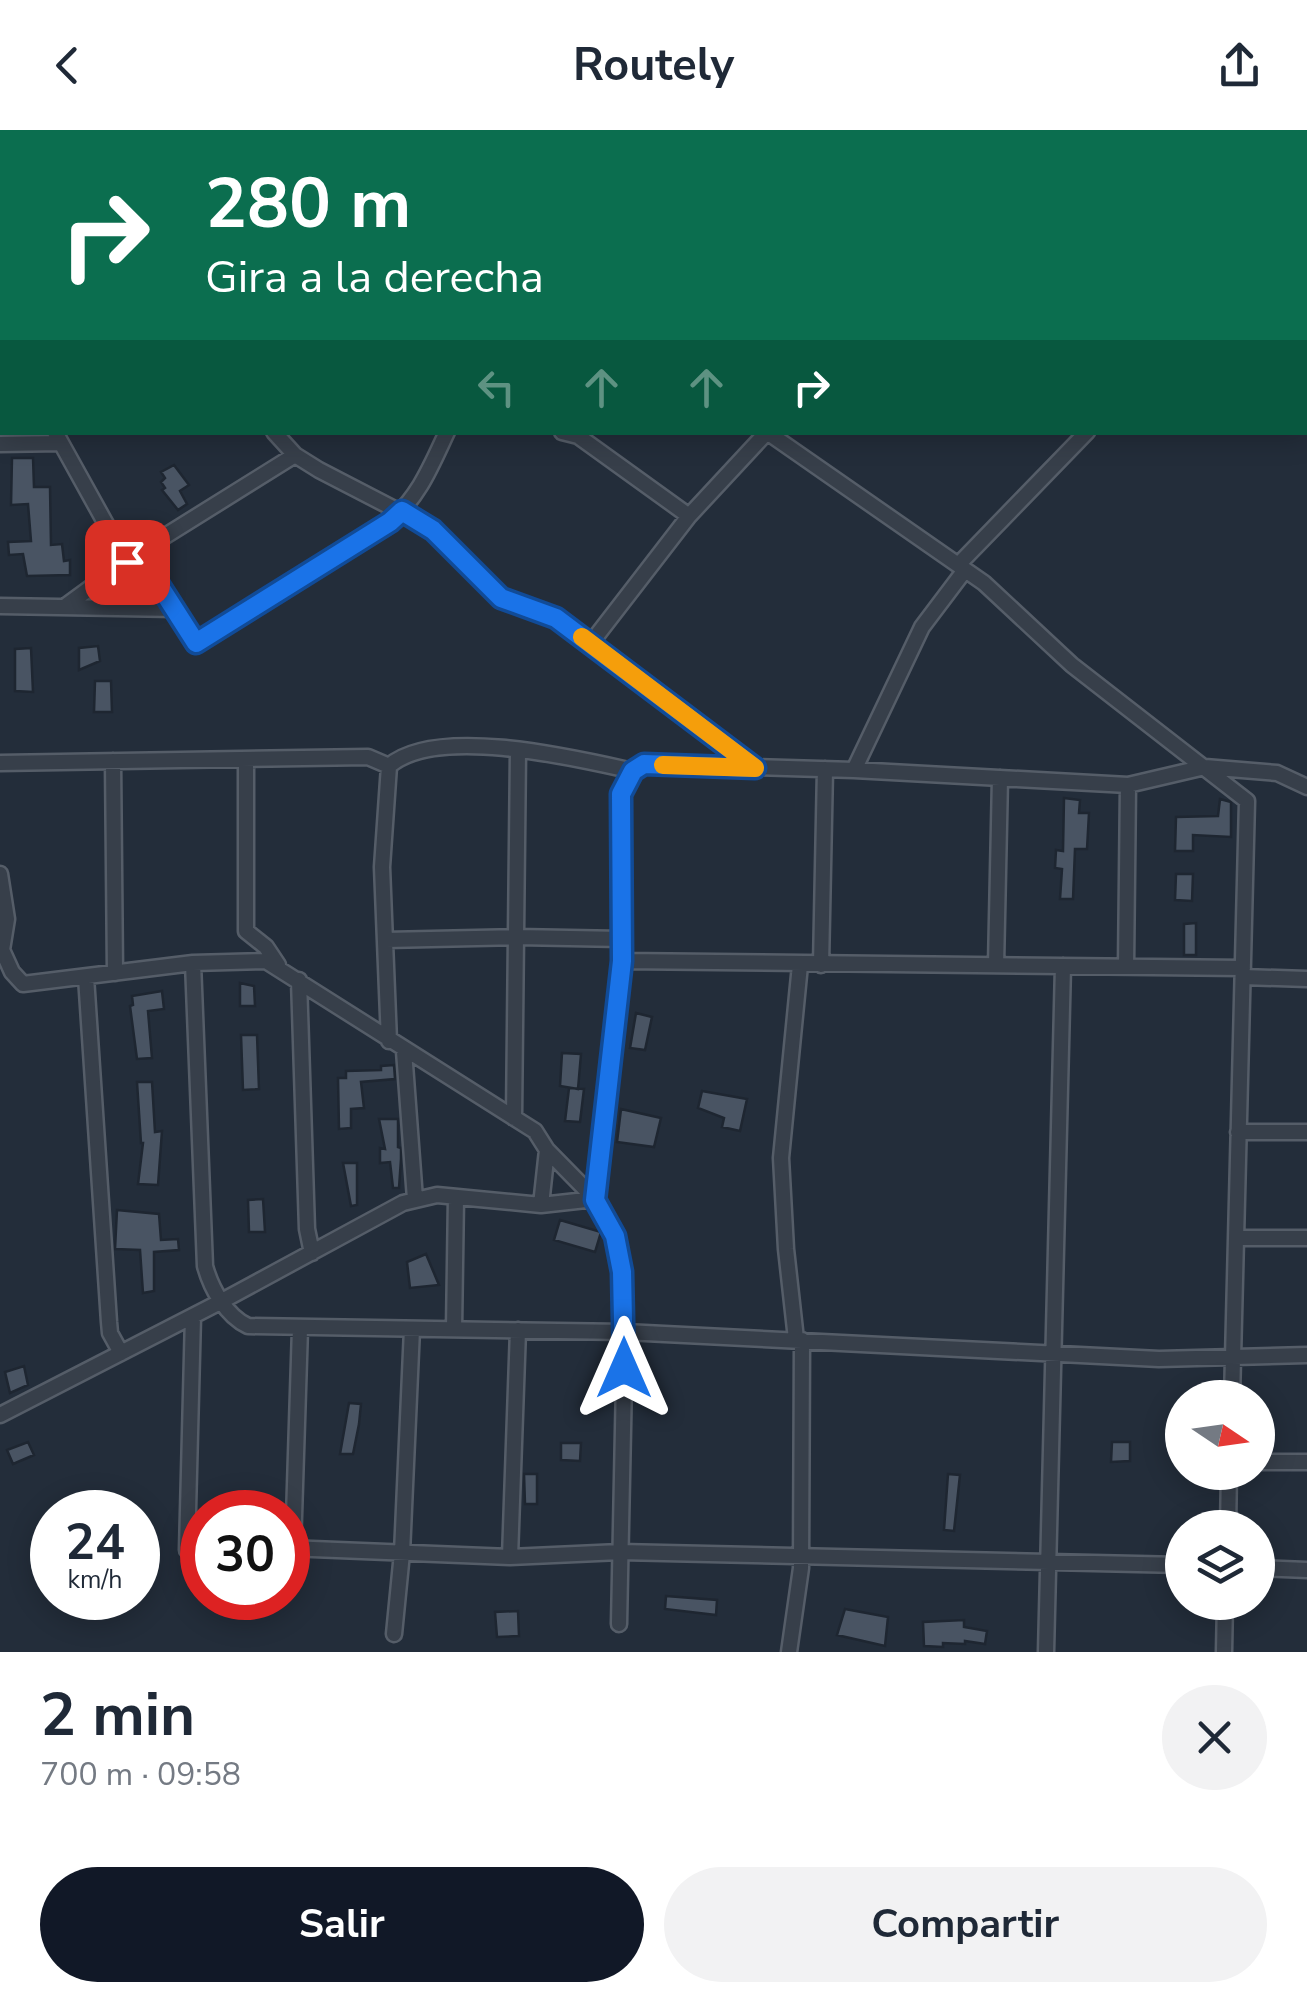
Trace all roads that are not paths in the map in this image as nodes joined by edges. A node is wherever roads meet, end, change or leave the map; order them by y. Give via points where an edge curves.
1 (277, 435) edge
2 (446, 435) edge
3 (574, 435) edge
4 (764, 435) edge
5 (771, 435) edge
6 (1083, 435) edge
7 (58, 438) edge
8 (0, 444) edge
9 (295, 455) junction
10 (402, 511) junction
11 (688, 516) junction
12 (132, 557) junction
13 (962, 568) junction
14 (67, 605) junction
15 (0, 606) edge
16 (176, 609) junction
17 (591, 643) junction
18 (518, 751) junction
19 (246, 758) junction
20 (113, 761) junction
21 (0, 763) edge
22 (389, 766) junction
23 (1205, 767) junction
24 (755, 768) junction
25 (825, 769) junction
26 (854, 770) junction
27 (633, 771) junction
28 (1000, 778) junction
29 (1128, 786) junction
30 (1307, 787) edge
31 (0, 874) edge
32 (518, 937) junction
33 (622, 939) junction
34 (386, 940) junction
35 (622, 961) junction
36 (193, 963) junction
37 (800, 964) junction
38 (821, 965) junction
39 (996, 965) junction
40 (1063, 966) junction
41 (1126, 966) junction
42 (280, 968) junction
43 (1243, 972) junction
44 (115, 973) junction
45 (86, 977) junction
46 (1307, 979) edge
47 (298, 980) junction
48 (389, 1042) junction
49 (404, 1051) junction
50 (514, 1118) junction
51 (1238, 1132) junction
52 (1307, 1132) edge
53 (547, 1150) junction
54 (456, 1197) junction
55 (415, 1199) junction
56 (595, 1200) junction
57 (541, 1205) junction
58 (1236, 1238) junction
59 (1307, 1238) edge
60 (312, 1253) junction
61 (222, 1301) junction
62 (193, 1316) junction
63 (300, 1328) junction
64 (412, 1329) junction
65 (454, 1329) junction
66 (518, 1330) junction
67 (625, 1332) junction
68 (799, 1340) junction
69 (121, 1353) junction
70 (1054, 1354) junction
71 (1307, 1355) edge
72 (1233, 1359) junction
73 (1232, 1380) edge
74 (0, 1415) edge
75 (1275, 1462) edge
76 (1307, 1462) edge
77 (188, 1490) edge
78 (293, 1490) edge
79 (310, 1549) edge
80 (620, 1552) junction
81 (402, 1553) junction
82 (510, 1557) junction
83 (801, 1557) junction
84 (1049, 1562) junction
85 (1165, 1565) edge
86 (1275, 1569) edge
87 (1307, 1570) edge
88 (1225, 1620) edge
89 (618, 1624) dead end
90 (394, 1634) dead end
91 (790, 1652) edge
92 (1046, 1652) edge
93 (1224, 1652) edge

1 - 9 street
2 - 10 street
3 - 11 street
4 - 11 street
5 - 13 street
6 - 13 street
7 - 8 street
7 - 12 street
9 - 10 street
9 - 12 street
10 - 16 street via 196,643
10 - 17 street via 433,530 501,598 556,618
11 - 17 street
12 - 14 street
12 - 16 street
13 - 23 street via 1072,665
13 - 26 street via 922,627
14 - 15 street
14 - 16 street
17 - 24 street
18 - 22 street via 432,748
18 - 27 street
18 - 32 street
19 - 20 street
19 - 22 street via 368,757
19 - 42 street via 246,931
20 - 21 street
20 - 44 street
22 - 34 street via 382,867
23 - 29 street
23 - 30 street via 1278,773
23 - 43 street via 1247,800
24 - 25 street
24 - 27 street via 644,764
25 - 26 street
25 - 38 street
26 - 28 street
27 - 33 street via 621,794
28 - 29 street
28 - 39 street
29 - 41 street
31 - 45 street via 8,918 2,950 12,972 23,984
32 - 33 street
32 - 34 street
32 - 50 street
33 - 35 street
34 - 48 street
35 - 37 street
35 - 56 street
36 - 42 street via 266,961
36 - 44 street
36 - 61 street via 205,1266
37 - 38 street
37 - 68 street via 781,1158
38 - 39 street
39 - 40 street
40 - 41 street
40 - 70 street
41 - 43 street
42 - 47 street
43 - 46 street
43 - 51 street
44 - 45 street
45 - 69 street via 110,1334
47 - 48 street
47 - 60 street
48 - 49 street
49 - 50 street
49 - 55 street
50 - 53 street via 536,1131
51 - 52 street
51 - 58 street
53 - 56 street
53 - 57 street
54 - 55 street
54 - 57 street
54 - 65 street
55 - 60 street
56 - 57 street
56 - 67 street via 615,1236
58 - 59 street
58 - 72 street
60 - 61 street
61 - 62 street
61 - 63 street via 248,1326
62 - 69 street
62 - 77 street
63 - 64 street
63 - 78 street
64 - 65 street
64 - 81 street
65 - 66 street
66 - 67 street
66 - 82 street
67 - 68 street
67 - 80 street
68 - 70 street
68 - 83 street
69 - 74 street
70 - 72 street
70 - 84 street
71 - 72 street
72 - 73 street
75 - 76 street
79 - 81 street
80 - 82 street
80 - 83 street
80 - 89 street
81 - 82 street
81 - 90 street
83 - 84 street
83 - 91 street
84 - 85 street
84 - 92 street
86 - 87 street
88 - 93 street

